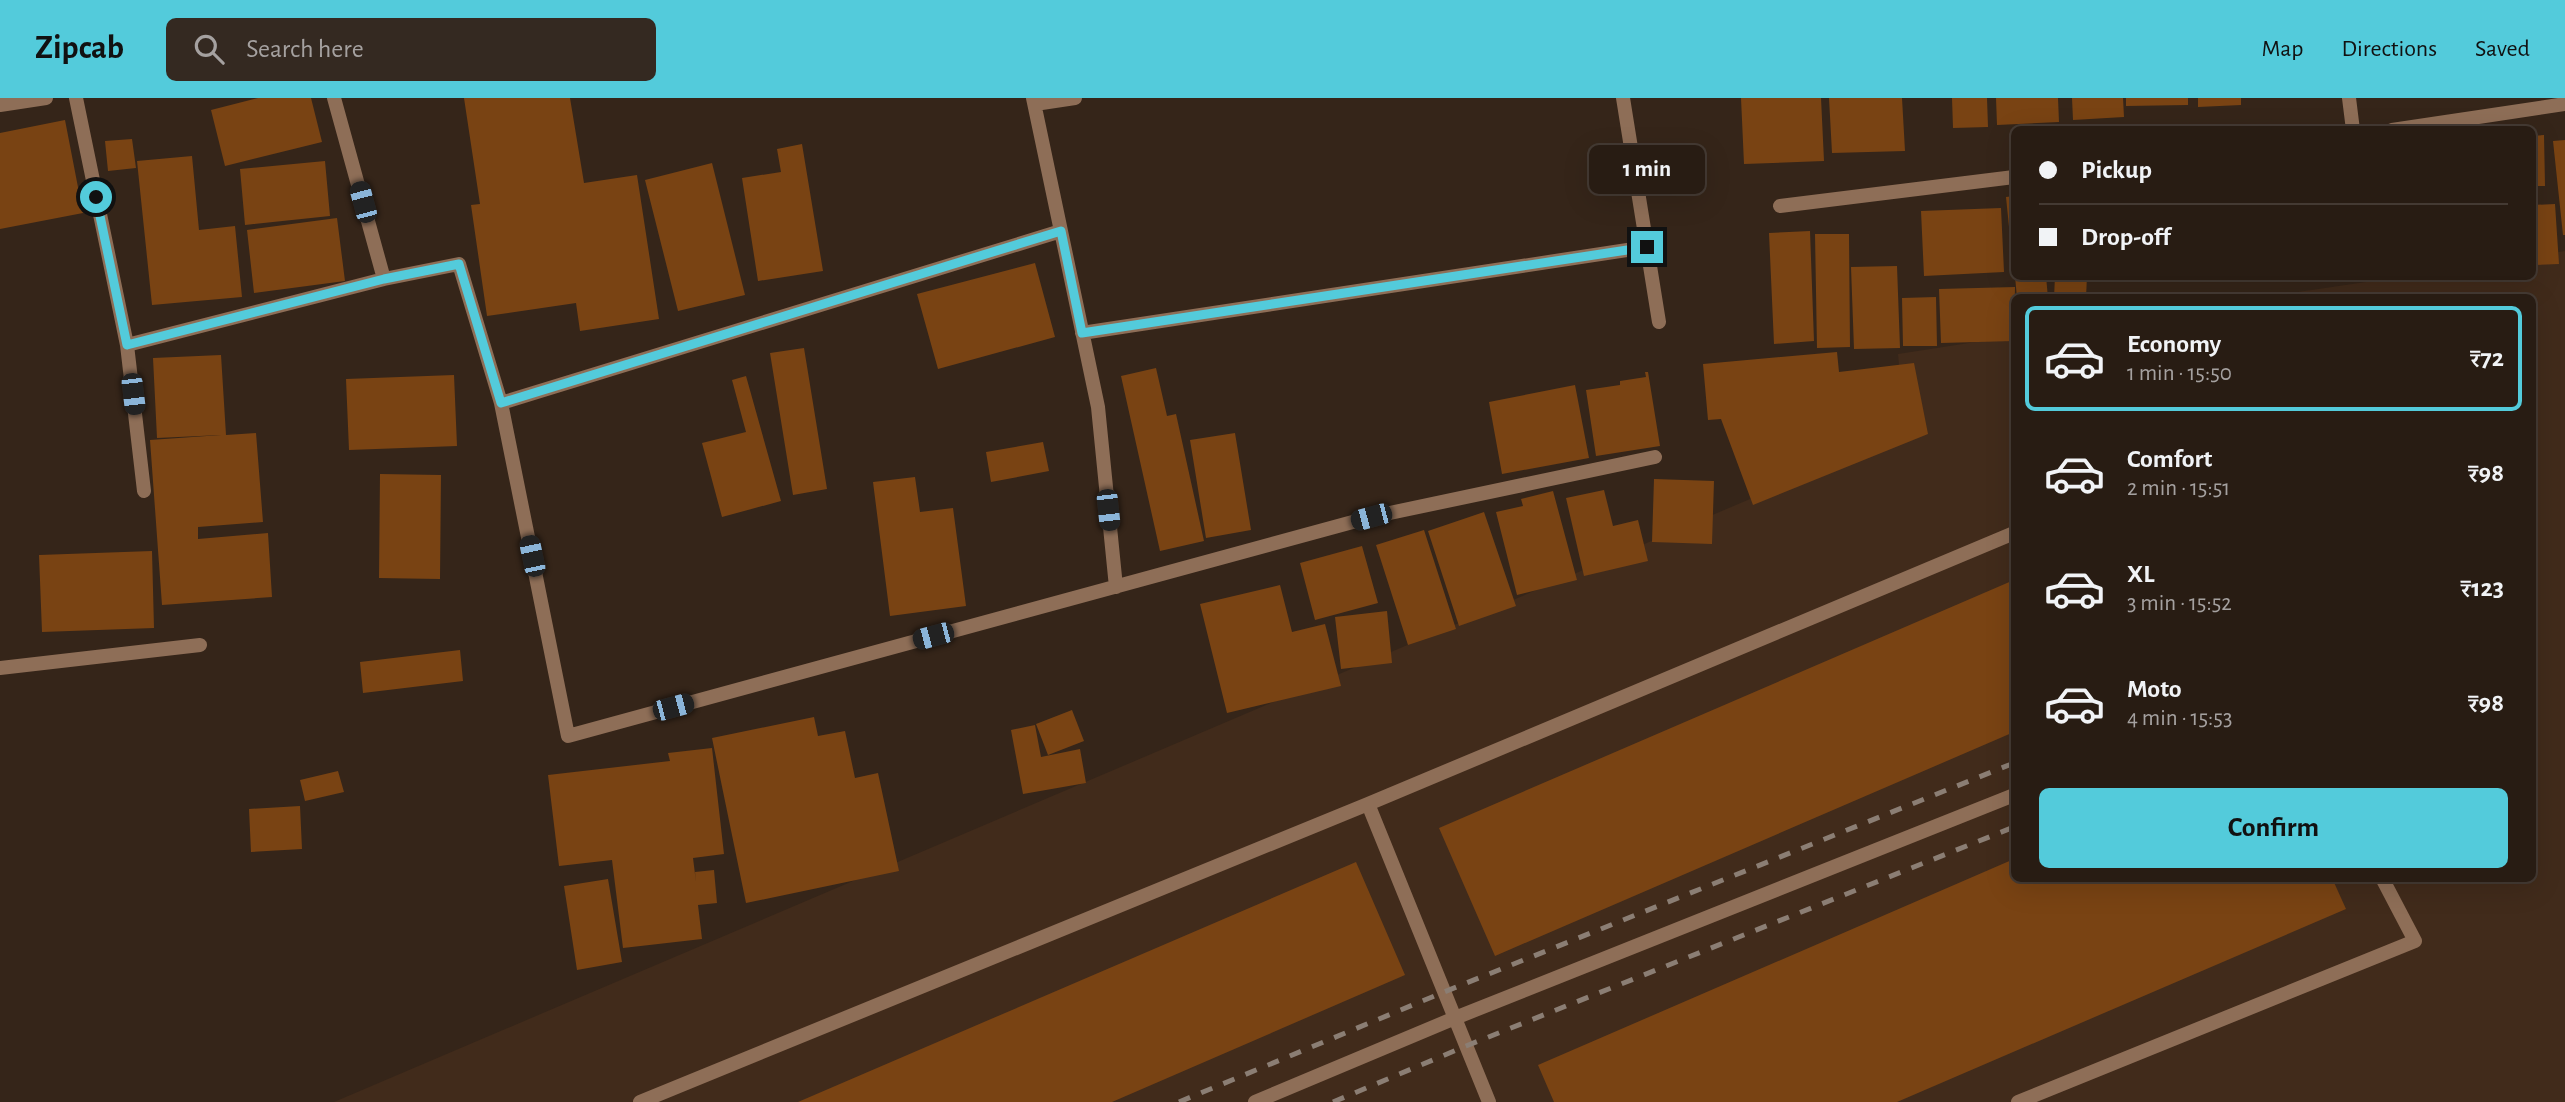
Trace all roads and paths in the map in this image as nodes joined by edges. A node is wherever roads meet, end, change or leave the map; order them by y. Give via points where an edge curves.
1 (46, 98) edge
2 (76, 98) edge
3 (334, 98) edge
4 (1074, 98) edge
5 (1623, 98) edge
6 (2349, 98) edge
7 (1034, 101) edge
8 (2565, 104) edge
9 (0, 105) edge
10 (2352, 126) edge
11 (2419, 126) edge
12 (2011, 177) edge
13 (1780, 206) dead end
14 (1061, 231) junction
15 (1647, 247) junction
16 (384, 279) junction
17 (1659, 322) dead end
18 (1082, 333) junction
19 (127, 345) junction
20 (501, 403) junction
21 (1655, 457) dead end
22 (144, 491) dead end
23 (2011, 534) edge
24 (1116, 587) junction
25 (200, 645) dead end
26 (0, 668) edge
27 (2011, 796) edge
28 (1368, 804) junction
29 (2384, 882) edge
30 (1455, 1018) junction
31 (640, 1102) edge
32 (1255, 1102) edge
33 (1489, 1102) edge
34 (2018, 1102) edge

1 - 9 street
2 - 19 street
3 - 16 street
4 - 7 street
5 - 15 street
6 - 10 street
7 - 14 street
8 - 11 street
12 - 13 street
14 - 18 street
14 - 20 street
15 - 17 street
15 - 18 street
16 - 19 street
16 - 20 street via 459,264
18 - 24 street via 1098,407
19 - 22 street
20 - 24 street via 568,736
21 - 24 street via 1371,517
23 - 28 street
25 - 26 street
27 - 30 street
28 - 30 street
28 - 31 street
29 - 34 street via 2415,941
30 - 32 street
30 - 33 street

